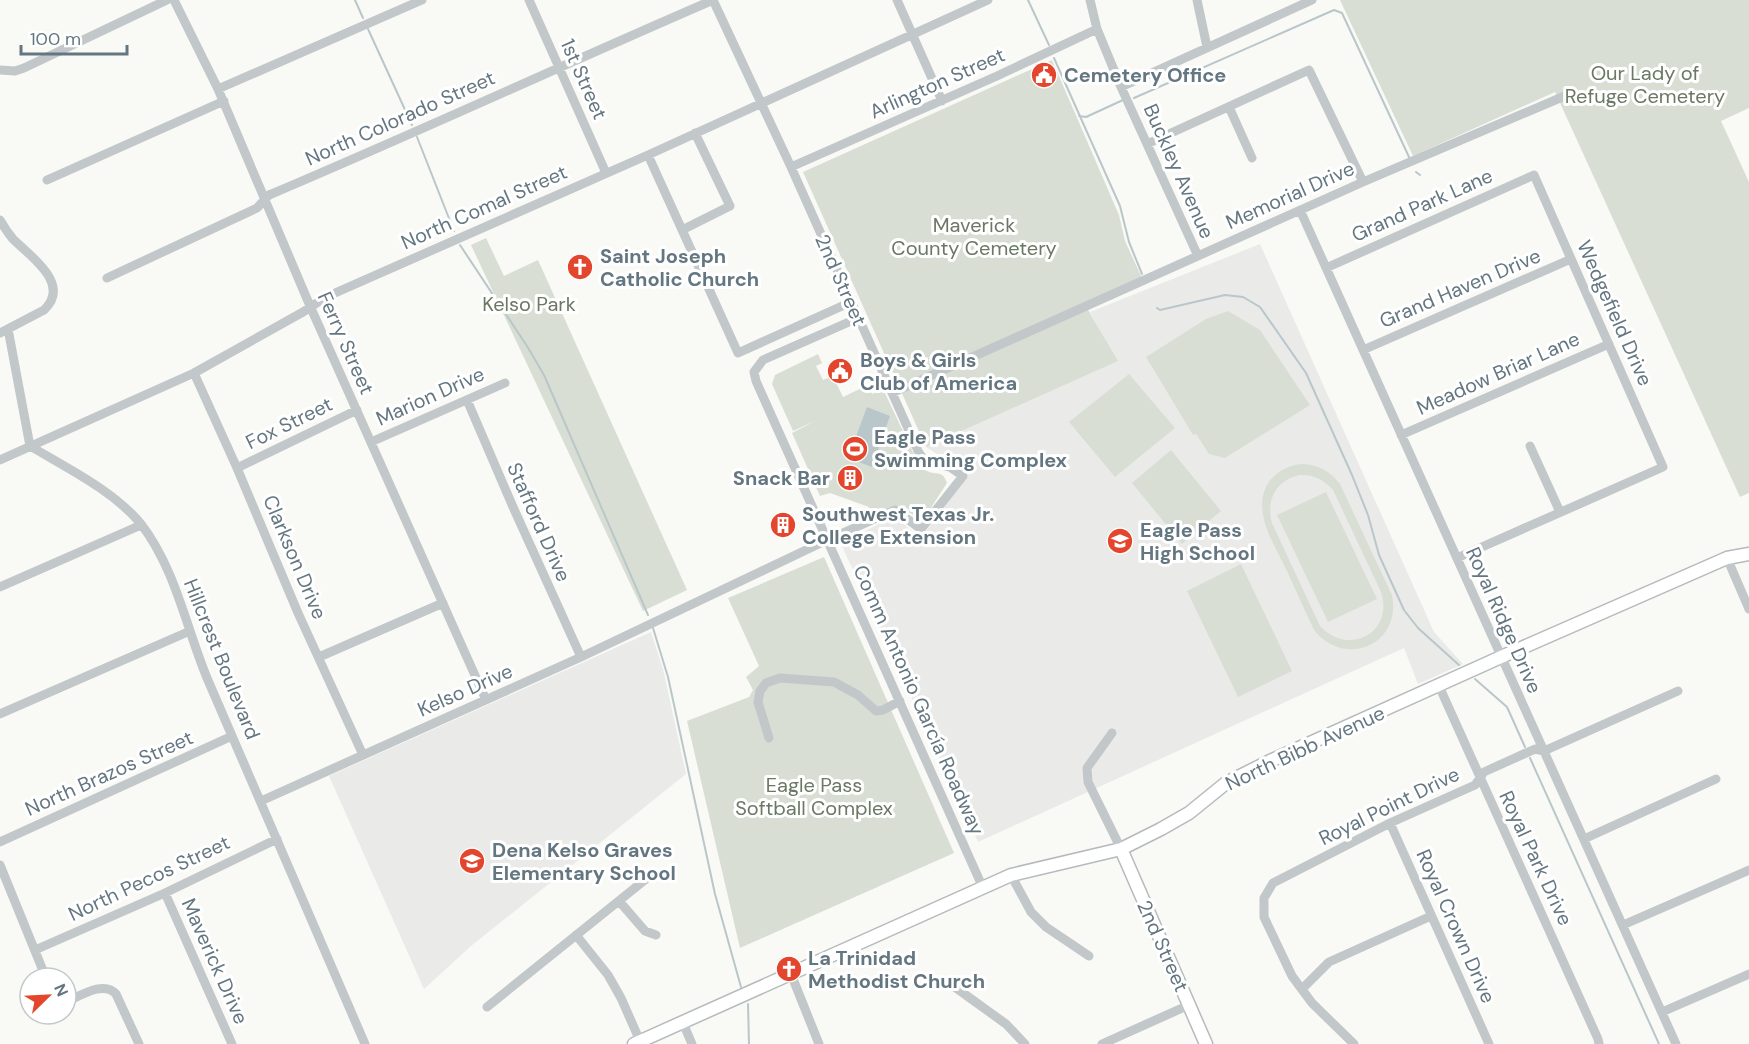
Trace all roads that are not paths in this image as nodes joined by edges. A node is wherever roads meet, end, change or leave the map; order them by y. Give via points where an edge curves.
1 (167, 0) edge
2 (174, 0) edge
3 (422, 0) edge
4 (529, 0) edge
5 (713, 0) edge
6 (897, 0) edge
7 (988, 0) edge
8 (1090, 0) edge
9 (1197, 0) edge
10 (1312, 0) edge
11 (1097, 29) junction
12 (913, 35) junction
13 (1207, 47) junction
14 (560, 66) junction
15 (0, 70) edge
16 (1121, 87) junction
17 (218, 89) junction
18 (1574, 92) dead end
19 (224, 101) junction
20 (942, 101) junction
21 (761, 104) junction
22 (1229, 106) junction
23 (695, 133) junction
24 (1147, 144) junction
25 (648, 155) junction
26 (1252, 158) dead end
27 (791, 167) junction
28 (606, 173) junction
29 (1534, 175) joint
30 (47, 180) dead end
31 (1363, 182) junction
32 (264, 201) junction
33 (1300, 210) junction
34 (0, 220) edge
35 (682, 230) junction
36 (1198, 256) junction
37 (1571, 259) junction
38 (1326, 268) junction
39 (107, 278) dead end
40 (851, 302) junction
41 (310, 306) junction
42 (858, 318) junction
43 (4, 331) edge
44 (1609, 344) junction
45 (1363, 350) junction
46 (194, 373) junction
47 (505, 382) dead end
48 (892, 393) junction
49 (467, 400) junction
50 (357, 410) junction
51 (1401, 435) junction
52 (371, 442) junction
53 (30, 446) junction
54 (1530, 446) dead end
55 (0, 460) edge
56 (237, 468) junction
57 (1560, 512) junction
58 (141, 525) junction
59 (827, 540) junction
60 (1749, 554) edge
61 (1457, 558) junction
62 (1727, 558) junction
63 (0, 587) edge
64 (443, 603) junction
65 (1749, 609) edge
66 (189, 631) junction
67 (320, 657) junction
68 (581, 657) junction
69 (1502, 657) junction
70 (1438, 686) junction
71 (1678, 691) dead end
72 (486, 700) junction
73 (900, 701) junction
74 (0, 714) edge
75 (1112, 733) dead end
76 (232, 736) junction
77 (769, 738) dead end
78 (1544, 750) junction
79 (363, 755) junction
80 (1480, 779) junction
81 (1716, 779) dead end
82 (261, 801) junction
83 (1390, 823) junction
84 (277, 839) junction
85 (1584, 839) junction
86 (0, 842) edge
87 (1121, 849) junction
88 (0, 864) edge
89 (1749, 870) edge
90 (651, 875) dead end
91 (1011, 875) junction
92 (983, 888) junction
93 (165, 893) junction
94 (619, 901) junction
95 (1431, 916) junction
96 (1623, 925) junction
97 (576, 935) junction
98 (656, 935) dead end
99 (35, 950) junction
100 (1089, 956) dead end
101 (41, 966) edge
102 (791, 974) junction
103 (1749, 974) edge
104 (945, 980) dead end
105 (1302, 989) junction
106 (78, 998) edge
107 (1189, 1005) junction
108 (487, 1007) dead end
109 (1662, 1012) junction
110 (683, 1023) junction
111 (637, 1043) edge
112 (139, 1044) edge
113 (232, 1044) edge
114 (365, 1044) edge
115 (692, 1044) edge
116 (819, 1044) edge
117 (1025, 1044) edge
118 (1102, 1044) edge
119 (1206, 1044) edge
120 (1354, 1044) edge
121 (1489, 1044) edge
122 (1599, 1044) edge
123 (1676, 1044) edge

1 - 15 street via 24,69
2 - 17 street, Ferry Street
3 - 17 street
4 - 14 street, 1st Street
5 - 14 street, North Colorado Street
5 - 21 street, 2nd Street
6 - 12 street
7 - 12 street, North Comal Street
8 - 11 street, Buckley Avenue
9 - 13 street
10 - 13 street
11 - 16 street, Buckley Avenue
11 - 20 street, Arlington Street
12 - 20 street
12 - 21 street, North Comal Street
13 - 16 street
14 - 28 street, 1st Street
14 - 32 street, North Colorado Street via 269,195
16 - 24 street, Buckley Avenue
17 - 19 street, Ferry Street
18 - 31 street, Memorial Drive
19 - 30 street
19 - 32 street, Ferry Street
20 - 27 street, Arlington Street
21 - 23 street, North Comal Street
21 - 27 street, 2nd Street
22 - 24 street
22 - 26 street
22 - 31 street via 1309,70
23 - 25 street, North Comal Street
23 - 35 street via 730,206
24 - 36 street, Buckley Avenue
25 - 28 street, North Comal Street
25 - 35 street
27 - 40 street, 2nd Street
28 - 41 street, North Comal Street
29 - 37 street, Wedgefield Drive
29 - 38 street, Grand Park Lane
31 - 33 street, Memorial Drive
32 - 39 street, North Colorado Street via 257,208
32 - 41 street, Ferry Street
33 - 36 street, Memorial Drive
33 - 38 street, Royal Ridge Drive
34 - 43 street via 48,274 54,290 50,305 44,310
35 - 40 street via 738,353
36 - 48 street, Memorial Drive
37 - 44 street, Wedgefield Drive
37 - 45 street, Grand Haven Drive
38 - 45 street, Royal Ridge Drive
40 - 42 street, 2nd Street
41 - 46 street, North Comal Street
41 - 50 street, Ferry Street
42 - 48 street, 2nd Street
42 - 59 street, Comm Antonio García Roadway via 763,360 754,372
43 - 53 street
44 - 51 street, Meadow Briar Lane
44 - 57 street, Wedgefield Drive via 1663,467
45 - 51 street, Royal Ridge Drive
46 - 53 street, North Comal Street
46 - 56 street, Clarkson Drive
47 - 49 street, Marion Drive
48 - 59 street, 2nd Street via 921,458 950,467 963,476 921,530 895,510
49 - 52 street, Marion Drive
49 - 68 street, Stafford Drive
50 - 52 street, Ferry Street
50 - 56 street, Fox Street
51 - 61 street, Royal Ridge Drive
52 - 64 street, Ferry Street
53 - 55 street, North Comal Street
53 - 58 street, Hillcrest Boulevard via 89,481
54 - 57 street
56 - 67 street, Clarkson Drive
57 - 61 street
58 - 63 street
58 - 66 street, Hillcrest Boulevard via 168,574
59 - 68 street, Kelso Drive
59 - 73 street, Comm Antonio García Roadway
60 - 62 main road, North Bibb Avenue
61 - 69 street, Royal Ridge Drive
62 - 65 street
62 - 69 main road, North Bibb Avenue
64 - 67 street
64 - 72 street, Ferry Street
66 - 74 street
66 - 76 street, Hillcrest Boulevard
67 - 79 street, Clarkson Drive
68 - 72 street, Kelso Drive
69 - 70 main road, North Bibb Avenue
69 - 78 street, Royal Ridge Drive
70 - 80 street, Royal Park Drive
70 - 87 main road, North Bibb Avenue via 1226,783 1189,813
71 - 78 street, Royal Point Drive
72 - 79 street, Kelso Drive
73 - 77 street via 876,711 834,682 780,678 766,683 760,691 758,702
73 - 92 street, Comm Antonio García Roadway
75 - 87 street via 1086,772
76 - 82 street, Hillcrest Boulevard
76 - 86 street, North Brazos Street
78 - 80 street, Royal Point Drive via 1535,749 1484,772
78 - 85 street, Royal Ridge Drive
79 - 82 street, Kelso Drive
80 - 83 street, Royal Point Drive via 1475,785
80 - 122 street, Royal Park Drive
81 - 85 street
82 - 84 street, Hillcrest Boulevard
83 - 95 street, Royal Crown Drive
83 - 105 street, Royal Point Drive via 1273,883 1264,898 1264,917
84 - 93 street, North Pecos Street
84 - 114 street, Hillcrest Boulevard
85 - 96 street, Royal Ridge Drive
87 - 91 main road, North Bibb Avenue
87 - 107 main road, 2nd Street
88 - 99 street
89 - 96 street
90 - 94 street
91 - 92 main road, North Bibb Avenue
91 - 100 street via 1031,912
92 - 102 main road, North Bibb Avenue
93 - 99 street, North Pecos Street
93 - 113 street, Maverick Drive
94 - 97 street
94 - 98 street via 645,932
95 - 105 street via 1329,963
95 - 121 street, Royal Crown Drive
96 - 109 street, Royal Ridge Drive
97 - 108 street
97 - 111 street via 609,975
99 - 101 street
102 - 110 main road, North Bibb Avenue
102 - 116 street
103 - 109 street
104 - 117 street via 1006,1024
105 - 120 street
106 - 112 street via 112,989
107 - 118 street
107 - 119 main road, 2nd Street
109 - 123 street, Royal Ridge Drive
110 - 111 main road, North Bibb Avenue
110 - 115 street

